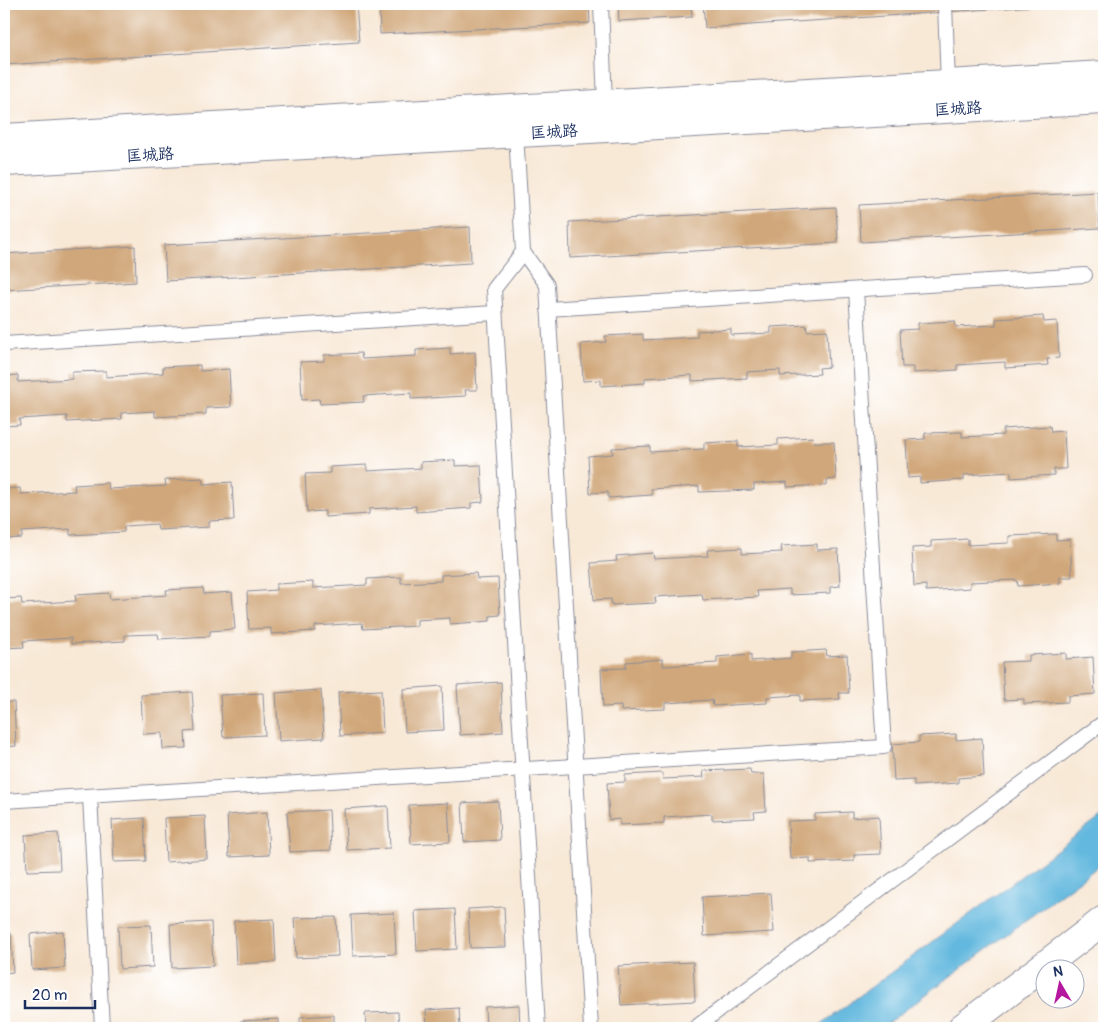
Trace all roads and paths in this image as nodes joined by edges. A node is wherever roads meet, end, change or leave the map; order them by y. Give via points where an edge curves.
1 (602, 4) edge
2 (945, 4) edge
3 (1104, 75) edge
4 (948, 84) junction
5 (1104, 100) edge
6 (606, 103) junction
7 (516, 133) junction
8 (4, 138) edge
9 (4, 162) edge
10 (523, 252) junction
11 (1085, 275) dead end
12 (856, 290) junction
13 (548, 310) junction
14 (495, 313) junction
15 (4, 344) edge
16 (1104, 722) edge
17 (575, 766) junction
18 (523, 769) junction
19 (90, 796) junction
20 (4, 801) edge
21 (1104, 920) edge
22 (102, 1028) edge
23 (538, 1028) edge
24 (591, 1028) edge
25 (695, 1028) edge
26 (962, 1028) edge

1 - 6 lane
2 - 4 lane
3 - 4 main road, 匡城路
4 - 6 main road, 匡城路
5 - 7 main road, 匡城路
6 - 8 main road, 匡城路
7 - 9 main road, 匡城路
7 - 10 lane
10 - 13 lane via 547,285
10 - 14 lane via 494,290
11 - 12 lane
12 - 13 lane
12 - 17 lane via 884,747
13 - 17 lane
14 - 15 lane
14 - 18 lane
16 - 25 lane
17 - 18 lane
17 - 24 lane
18 - 19 lane
18 - 23 lane
19 - 20 lane
19 - 22 lane
21 - 26 main road

